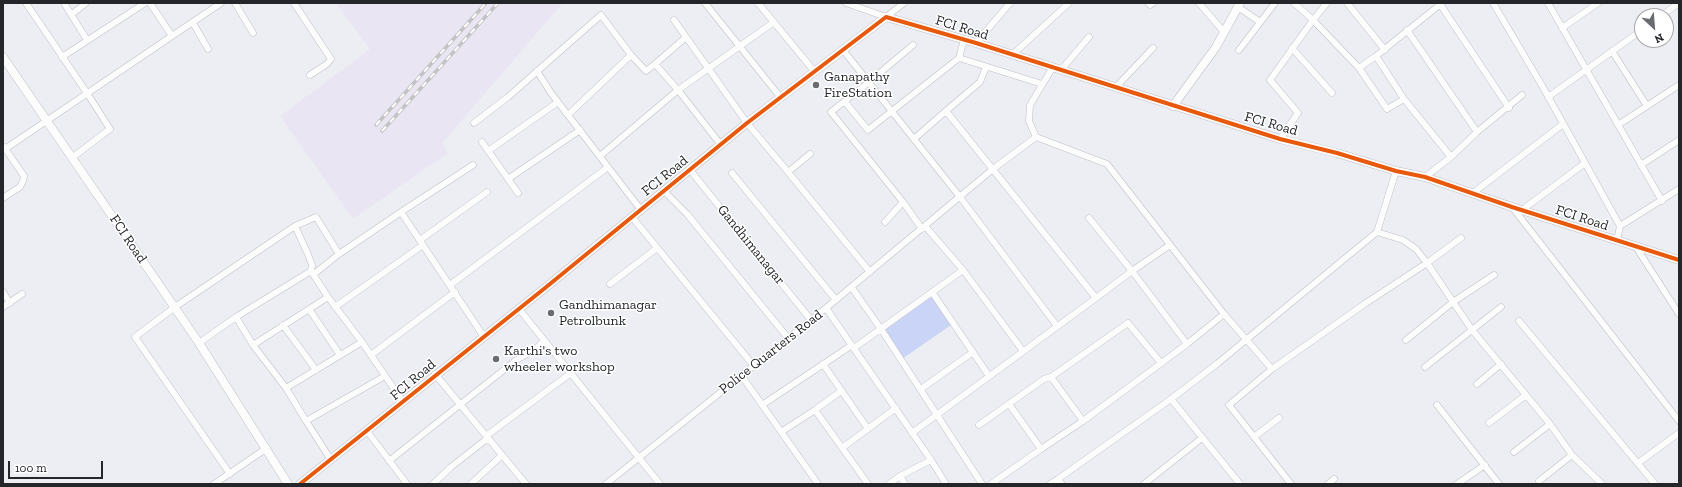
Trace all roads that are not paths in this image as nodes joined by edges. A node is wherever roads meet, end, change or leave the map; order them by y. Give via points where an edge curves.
1 (26, 3) edge
2 (64, 3) edge
3 (86, 3) edge
4 (145, 3) edge
5 (150, 3) edge
6 (221, 3) edge
7 (235, 3) edge
8 (294, 3) edge
9 (705, 3) edge
10 (758, 3) edge
11 (846, 3) edge
12 (904, 3) edge
13 (1010, 3) edge
14 (1148, 3) edge
15 (1153, 3) edge
16 (1199, 3) edge
17 (1275, 3) edge
18 (1294, 3) edge
19 (1327, 3) edge
20 (1347, 3) edge
21 (1493, 3) edge
22 (1548, 3) edge
23 (1598, 3) edge
24 (1064, 4) edge
25 (1441, 4) edge
26 (1238, 5) edge
27 (72, 14) junction
28 (886, 18) junction
29 (674, 20) dead end
30 (1313, 20) junction
31 (774, 22) junction
32 (1260, 22) junction
33 (192, 23) junction
34 (1562, 28) junction
35 (1407, 30) junction
36 (1224, 32) junction
37 (253, 33) dead end
38 (172, 36) junction
39 (1634, 36) edge
40 (1089, 37) dead end
41 (685, 38) junction
42 (87, 40) junction
43 (964, 40) junction
44 (976, 43) junction
45 (913, 45) dead end
46 (740, 46) junction
47 (1153, 48) dead end
48 (1292, 48) junction
49 (208, 49) dead end
50 (843, 50) junction
51 (1239, 50) dead end
52 (1385, 50) junction
53 (1612, 51) junction
54 (631, 55) junction
55 (1012, 55) junction
56 (1376, 56) junction
57 (3, 57) edge
58 (62, 57) junction
59 (959, 58) junction
60 (655, 64) junction
61 (986, 67) junction
62 (1057, 68) junction
63 (1359, 68) junction
64 (709, 69) junction
65 (1586, 70) junction
66 (537, 71) junction
67 (814, 71) junction
68 (310, 75) dead end
69 (870, 82) junction
70 (1042, 84) junction
71 (1679, 85) edge
72 (1116, 87) junction
73 (678, 90) junction
74 (87, 93) junction
75 (1332, 93) dead end
76 (1522, 95) dead end
77 (1548, 97) junction
78 (781, 98) junction
79 (1404, 99) junction
80 (558, 102) junction
81 (844, 102) junction
82 (1173, 106) junction
83 (1647, 106) junction
84 (1509, 108) junction
85 (892, 110) junction
86 (946, 111) junction
87 (568, 115) junction
88 (46, 121) junction
89 (474, 123) dead end
90 (747, 123) junction
91 (1564, 124) junction
92 (1618, 125) junction
93 (580, 130) junction
94 (1477, 132) junction
95 (1036, 137) junction
96 (915, 138) junction
97 (1280, 139) junction
98 (1679, 140) edge
99 (482, 142) dead end
100 (721, 145) junction
101 (4, 148) edge
102 (488, 151) junction
103 (810, 154) dead end
104 (600, 156) junction
105 (73, 157) junction
106 (1451, 157) junction
107 (1585, 163) junction
108 (473, 165) dead end
109 (1642, 165) junction
110 (608, 167) junction
111 (993, 169) junction
112 (690, 170) junction
113 (1396, 171) junction
114 (788, 172) junction
115 (732, 173) dead end
116 (1425, 177) junction
117 (508, 179) junction
118 (1679, 189) edge
119 (664, 191) junction
120 (487, 192) dead end
121 (518, 193) dead end
122 (1473, 193) junction
123 (960, 197) junction
124 (3, 198) edge
125 (1662, 201) junction
126 (903, 202) junction
127 (1512, 207) junction
128 (641, 210) junction
129 (1522, 210) junction
130 (401, 212) junction
131 (632, 217) junction
132 (1089, 218) dead end
133 (885, 222) dead end
134 (294, 226) junction
135 (1620, 226) junction
136 (924, 227) junction
137 (1377, 232) junction
138 (1462, 238) dead end
139 (1617, 241) junction
140 (422, 243) junction
141 (1170, 245) junction
142 (1636, 247) junction
143 (657, 248) junction
144 (339, 254) junction
145 (1679, 260) edge
146 (1427, 263) junction
147 (963, 270) junction
148 (1132, 271) junction
149 (313, 272) junction
150 (870, 272) junction
151 (1494, 275) dead end
152 (610, 284) dead end
153 (450, 285) junction
154 (852, 288) junction
155 (3, 292) edge
156 (455, 292) junction
157 (932, 292) junction
158 (22, 294) dead end
159 (328, 297) junction
160 (1096, 298) junction
161 (836, 300) junction
162 (10, 302) junction
163 (1453, 302) junction
164 (3, 307) edge
165 (175, 307) junction
166 (335, 307) junction
167 (1501, 307) dead end
168 (519, 308) junction
169 (826, 308) junction
170 (309, 309) junction
171 (1224, 314) junction
172 (1679, 314) edge
173 (236, 317) junction
174 (811, 320) junction
175 (1519, 321) dead end
176 (283, 325) junction
177 (1057, 326) junction
178 (881, 329) junction
179 (1472, 330) junction
180 (484, 337) junction
181 (788, 338) junction
182 (544, 340) junction
183 (1248, 340) junction
184 (1406, 340) dead end
185 (362, 342) junction
186 (199, 343) junction
187 (1187, 344) junction
188 (253, 345) junction
189 (853, 346) junction
190 (1023, 350) junction
191 (972, 352) junction
192 (340, 355) junction
193 (371, 355) junction
194 (1161, 363) junction
195 (823, 364) junction
196 (1501, 364) junction
197 (753, 365) junction
198 (1425, 367) dead end
199 (1272, 369) junction
200 (316, 370) junction
201 (571, 373) junction
202 (435, 374) junction
203 (741, 375) junction
204 (384, 376) junction
205 (989, 376) junction
206 (1051, 377) junction
207 (1477, 384) dead end
208 (286, 388) junction
209 (921, 389) junction
210 (841, 391) junction
211 (1526, 394) junction
212 (1171, 399) junction
213 (403, 402) junction
214 (1009, 404) junction
215 (461, 405) junction
216 (762, 405) junction
217 (1437, 405) dead end
218 (896, 408) junction
219 (815, 410) junction
220 (937, 414) junction
221 (1279, 418) dead end
222 (306, 421) junction
223 (1083, 421) junction
224 (1679, 421) edge
225 (1489, 423) dead end
226 (1550, 424) junction
227 (979, 426) dead end
228 (868, 429) junction
229 (367, 431) junction
230 (781, 432) junction
231 (912, 433) junction
232 (1679, 433) edge
233 (487, 437) junction
234 (1254, 437) junction
235 (1202, 438) junction
236 (267, 448) junction
237 (842, 448) junction
238 (1041, 449) junction
239 (1514, 452) dead end
240 (1572, 455) junction
241 (502, 456) junction
242 (639, 458) junction
243 (331, 460) junction
244 (931, 460) junction
245 (388, 461) junction
246 (1638, 463) junction
247 (1485, 465) junction
248 (230, 474) junction
249 (900, 476) junction
250 (1334, 479) dead end
251 (1060, 481) edge
252 (405, 482) edge
253 (1539, 482) dead end
254 (608, 483) edge
255 (214, 484) edge
256 (288, 484) edge
257 (300, 484) edge
258 (397, 484) edge
259 (433, 484) edge
260 (471, 484) edge
261 (526, 484) edge
262 (660, 484) edge
263 (818, 484) edge
264 (868, 484) edge
265 (889, 484) edge
266 (905, 484) edge
267 (946, 484) edge
268 (982, 484) edge
269 (991, 484) edge
270 (1050, 484) edge
271 (1144, 484) edge
272 (1240, 484) edge
273 (1291, 484) edge
274 (1328, 484) edge
275 (1458, 484) edge
276 (1499, 484) edge
277 (1602, 484) edge
278 (1655, 484) edge

1 - 58 street
2 - 27 street
3 - 27 street
4 - 42 street
5 - 38 street
6 - 33 street
7 - 37 street
8 - 68 street via 331,59
9 - 46 street
10 - 31 street
11 - 28 street
12 - 28 street
13 - 44 street
14 - 15 street
16 - 36 street
17 - 32 street
18 - 30 street
19 - 30 street
20 - 52 street
21 - 77 street
22 - 34 street
23 - 34 street
24 - 55 street
25 - 35 street
25 - 84 street
26 - 32 street
26 - 36 street
27 - 42 street
28 - 43 street, FCI Road
28 - 50 street, FCI Road
29 - 41 street
30 - 48 street
30 - 63 street
31 - 46 street
31 - 67 street
32 - 51 street
33 - 38 street
33 - 49 street
34 - 65 street
35 - 52 street
35 - 94 street
36 - 82 street
38 - 74 street
39 - 53 street
40 - 62 street
41 - 60 street
41 - 64 street
42 - 58 street
43 - 44 street, FCI Road
43 - 59 street
44 - 55 street, FCI Road
45 - 69 street
46 - 64 street
46 - 78 street
47 - 72 street
48 - 75 street
48 - 97 street via 1270,80 1298,113
50 - 67 street, FCI Road
50 - 69 street
52 - 56 street
53 - 65 street
53 - 83 street
54 - 60 street via 646,71
54 - 66 street via 601,15
54 - 87 street
55 - 62 street, FCI Road
56 - 63 street
56 - 79 street
57 - 88 street, FCI Road
58 - 74 street
59 - 61 street
59 - 85 street
60 - 73 street
61 - 70 street
61 - 86 street via 980,82
62 - 70 street
62 - 72 street, FCI Road
63 - 79 street via 1387,109
64 - 73 street
64 - 90 street
65 - 77 street
65 - 92 street
66 - 80 street
66 - 89 street
67 - 78 street, FCI Road
69 - 81 street
69 - 85 street
70 - 95 street via 1030,105 1029,121
71 - 83 street
72 - 82 street, FCI Road
73 - 100 street
73 - 104 street
74 - 88 street
74 - 105 street via 110,128
76 - 84 street
77 - 91 street
78 - 90 street, FCI Road
79 - 106 street
80 - 87 street
80 - 102 street
81 - 85 street via 868,130
81 - 126 street via 831,112
82 - 97 street, FCI Road
83 - 92 street
84 - 94 street
85 - 96 street
86 - 96 street
86 - 111 street
87 - 93 street
88 - 101 street
88 - 105 street, FCI Road
90 - 100 street, FCI Road
90 - 114 street
91 - 107 street
91 - 122 street
92 - 109 street
93 - 104 street
93 - 117 street
94 - 106 street
95 - 111 street
95 - 141 street via 1107,164
96 - 123 street
97 - 113 street, FCI Road
98 - 109 street
99 - 102 street
100 - 112 street, FCI Road
101 - 124 street via 24,176 24,182 20,188
102 - 117 street
103 - 114 street
104 - 110 street
105 - 165 street, FCI Road
106 - 116 street
107 - 129 street
107 - 135 street
108 - 130 street
109 - 125 street
110 - 128 street
110 - 153 street
111 - 123 street
111 - 160 street
112 - 119 street, FCI Road
112 - 174 street, Gandhimanagar
113 - 116 street, FCI Road
113 - 137 street
114 - 150 street
115 - 161 street
116 - 122 street, FCI Road
117 - 121 street
118 - 125 street
119 - 128 street, FCI Road
119 - 181 street via 687,214
120 - 140 street
122 - 127 street, FCI Road
123 - 136 street
123 - 177 street
125 - 135 street
126 - 133 street
126 - 136 street
127 - 129 street, FCI Road
127 - 224 street
128 - 131 street, FCI Road
129 - 139 street, FCI Road
130 - 140 street
130 - 144 street
131 - 143 street
131 - 168 street, FCI Road
132 - 148 street
134 - 144 street via 316,217
134 - 149 street via 307,252
134 - 165 street
135 - 139 street
136 - 147 street
136 - 150 street
137 - 146 street via 1403,240 1416,249
137 - 183 street
138 - 146 street
139 - 142 street, FCI Road
140 - 153 street
140 - 166 street
141 - 148 street
141 - 171 street
142 - 145 street, FCI Road
142 - 172 street
143 - 152 street
143 - 197 street
144 - 149 street
146 - 163 street
146 - 199 street
147 - 157 street
147 - 190 street
148 - 160 street
148 - 187 street
149 - 159 street
149 - 173 street
150 - 154 street
151 - 163 street
153 - 156 street
154 - 161 street
154 - 178 street
155 - 162 street
156 - 180 street
156 - 193 street
157 - 178 street
157 - 191 street
158 - 162 street
159 - 166 street
159 - 170 street
160 - 177 street
161 - 169 street
162 - 164 street
163 - 179 street
163 - 184 street
165 - 186 street, FCI Road
165 - 248 street via 135,337
166 - 185 street
167 - 179 street
168 - 180 street, FCI Road
168 - 182 street
169 - 174 street, Police Quarters Road
169 - 189 street, Police Quarters Road
170 - 176 street
170 - 192 street
171 - 183 street
171 - 187 street
173 - 186 street
173 - 188 street
174 - 181 street, Police Quarters Road
175 - 246 street
176 - 188 street
176 - 200 street
177 - 190 street
178 - 189 street
178 - 209 street
179 - 196 street
179 - 198 street
180 - 202 street, FCI Road
181 - 197 street, Police Quarters Road
182 - 201 street
182 - 215 street
183 - 199 street
183 - 212 street
185 - 192 street
185 - 193 street
186 - 236 street, FCI Road
187 - 194 street
188 - 208 street
189 - 195 street
189 - 218 street, Police Quarters Road
190 - 205 street
191 - 205 street
191 - 209 street
192 - 200 street
193 - 204 street
194 - 206 street via 1128,323
194 - 223 street
195 - 210 street
195 - 216 street
196 - 207 street
196 - 211 street
197 - 203 street, Police Quarters Road
199 - 234 street via 1228,405
200 - 208 street
201 - 233 street
201 - 242 street
202 - 213 street, FCI Road
202 - 215 street
203 - 216 street
203 - 242 street, Police Quarters Road
204 - 213 street
204 - 222 street
205 - 220 street
206 - 214 street via 1044,379
206 - 223 street
208 - 222 street
209 - 220 street
210 - 219 street
210 - 228 street
211 - 225 street
211 - 226 street
212 - 235 street
212 - 251 street
213 - 229 street, FCI Road
214 - 227 street
214 - 238 street
215 - 233 street
215 - 245 street
216 - 230 street
217 - 247 street
218 - 228 street
218 - 231 street, Police Quarters Road
219 - 230 street
219 - 237 street
220 - 231 street
220 - 268 street
221 - 234 street
222 - 243 street
223 - 238 street
226 - 239 street
226 - 240 street
228 - 237 street
229 - 243 street, FCI Road
229 - 245 street
230 - 263 street
231 - 244 street, Police Quarters Road
232 - 246 street
233 - 241 street
233 - 259 street
234 - 273 street
235 - 271 street
235 - 272 street
236 - 248 street
236 - 256 street, FCI Road
237 - 264 street
238 - 269 street
240 - 253 street
240 - 277 street
241 - 260 street
241 - 261 street
242 - 254 street, Police Quarters Road
242 - 262 street
243 - 257 street, FCI Road
244 - 249 street
244 - 267 street, Police Quarters Road
245 - 252 street
246 - 278 street
247 - 275 street
247 - 276 street
248 - 255 street
249 - 265 street
249 - 266 street
250 - 274 street
251 - 270 street
252 - 258 street

